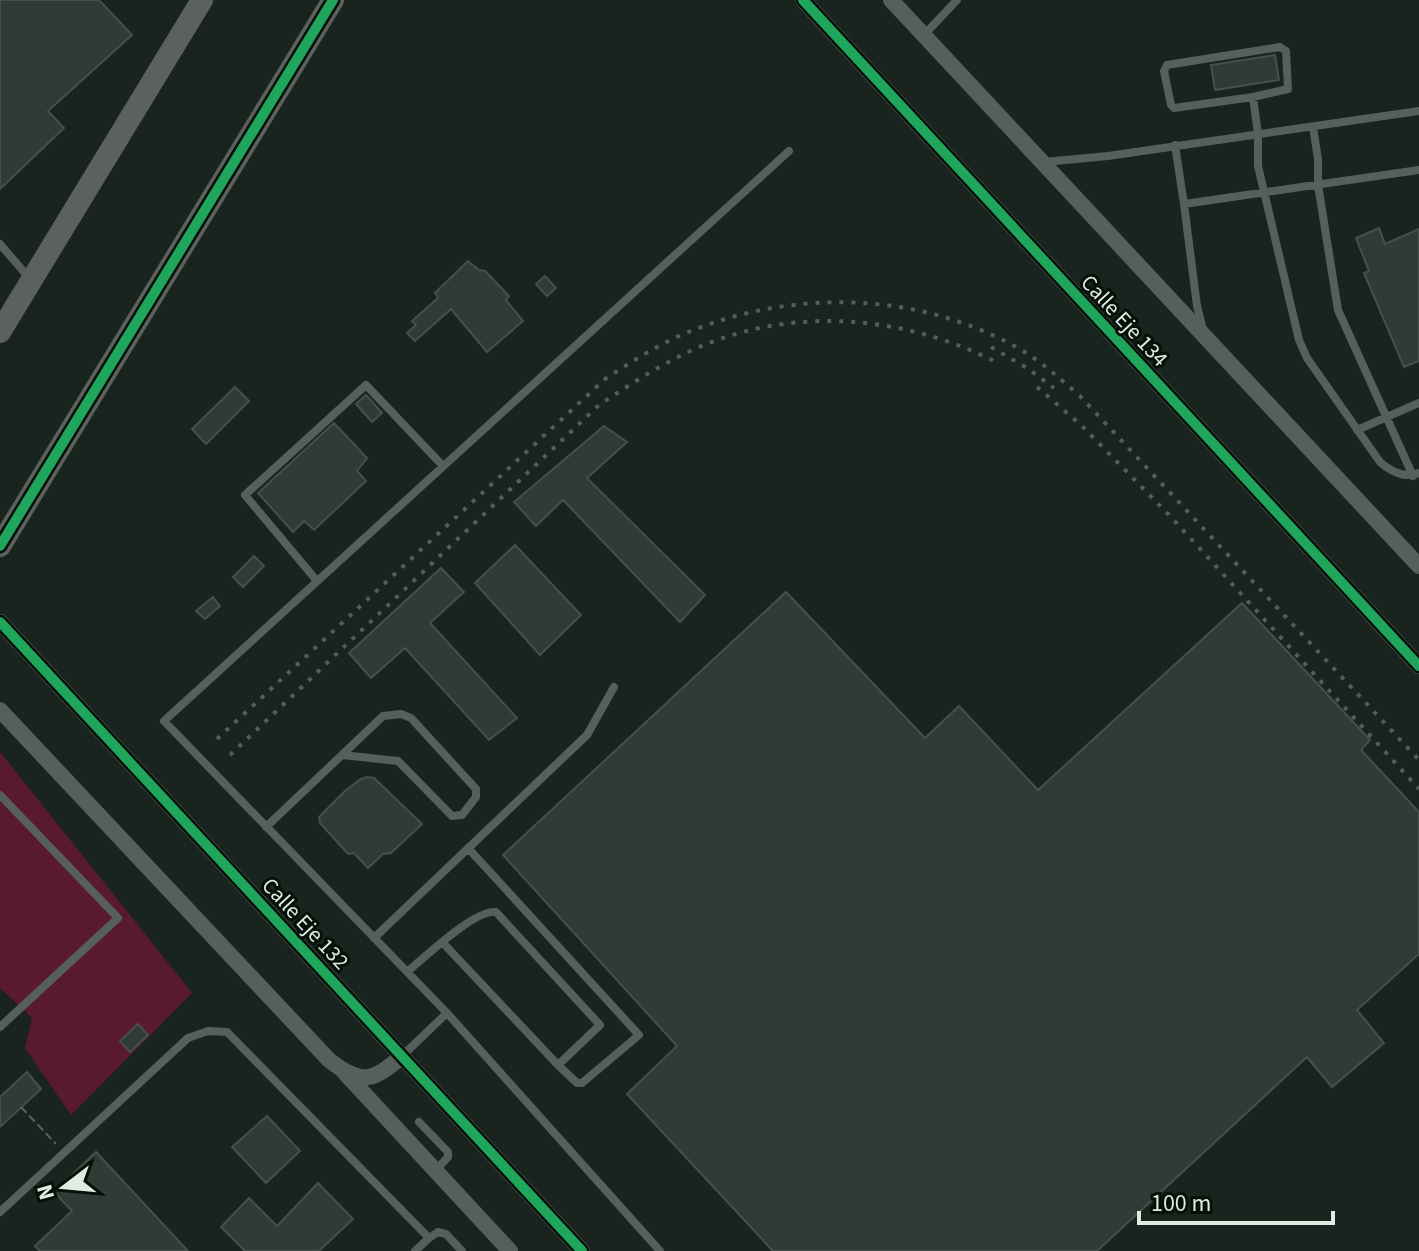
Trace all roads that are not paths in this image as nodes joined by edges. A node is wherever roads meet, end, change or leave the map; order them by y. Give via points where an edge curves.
1 (202, 0) edge
2 (333, 0) edge
3 (803, 0) edge
4 (891, 0) edge
5 (957, 0) edge
6 (924, 35) junction
7 (1253, 97) junction
8 (1419, 111) edge
9 (1313, 127) junction
10 (1258, 134) junction
11 (1175, 145) junction
12 (789, 151) dead end
13 (1044, 162) junction
14 (1419, 170) edge
15 (1318, 185) junction
16 (1265, 192) junction
17 (1184, 204) junction
18 (0, 244) edge
19 (31, 279) junction
20 (0, 332) edge
21 (1204, 334) junction
22 (1419, 403) edge
23 (1386, 418) junction
24 (1357, 430) junction
25 (443, 466) junction
26 (1416, 474) edge
27 (0, 546) edge
28 (1419, 566) edge
29 (317, 581) junction
30 (0, 622) edge
31 (1419, 666) edge
32 (614, 687) dead end
33 (0, 710) edge
34 (342, 755) junction
35 (0, 795) edge
36 (266, 827) junction
37 (468, 848) junction
38 (374, 938) junction
39 (443, 943) junction
40 (407, 972) junction
41 (447, 1013) junction
42 (0, 1027) edge
43 (402, 1056) junction
44 (558, 1065) junction
45 (343, 1071) junction
46 (419, 1122) dead end
47 (435, 1170) junction
48 (0, 1212) edge
49 (429, 1238) junction
50 (415, 1251) edge
51 (462, 1251) edge
52 (510, 1251) edge
53 (582, 1251) edge
54 (660, 1251) edge

1 - 19 street
2 - 27 street
3 - 31 street, Calle Eje 134
4 - 6 street
5 - 6 lane
6 - 13 street
7 - 7 lane via 1174,108 1165,67 1284,48 1290,87
7 - 10 lane
8 - 9 lane
9 - 10 lane
9 - 15 lane
10 - 11 lane
10 - 16 lane
11 - 13 lane
11 - 17 lane
12 - 25 lane
13 - 21 street
14 - 15 lane
15 - 16 lane
15 - 23 lane via 1338,310
16 - 17 lane
16 - 24 lane via 1299,340
17 - 21 lane
18 - 19 lane
19 - 20 street
21 - 28 street
22 - 23 lane
23 - 24 lane
23 - 26 lane
24 - 26 lane via 1391,471
25 - 29 lane
25 - 29 lane via 366,385 245,495
29 - 36 lane via 164,721
30 - 43 street, Calle Eje 132
32 - 37 lane via 587,735
33 - 45 street
34 - 34 lane via 398,761 452,816 462,815 476,797 467,778 411,718 401,714 383,716
34 - 36 lane
35 - 42 lane via 118,918
36 - 38 lane
37 - 38 lane
37 - 44 lane via 639,1035 582,1083
38 - 40 lane
39 - 40 lane
39 - 44 lane
39 - 44 lane via 479,915 496,912 600,1025
40 - 41 lane
41 - 43 lane
41 - 54 lane
43 - 45 street via 379,1076
43 - 53 street, Calle Eje 132
45 - 47 street
46 - 47 lane via 448,1152
47 - 52 street
48 - 49 lane via 188,1038 227,1032
49 - 50 lane
49 - 51 lane via 446,1234

